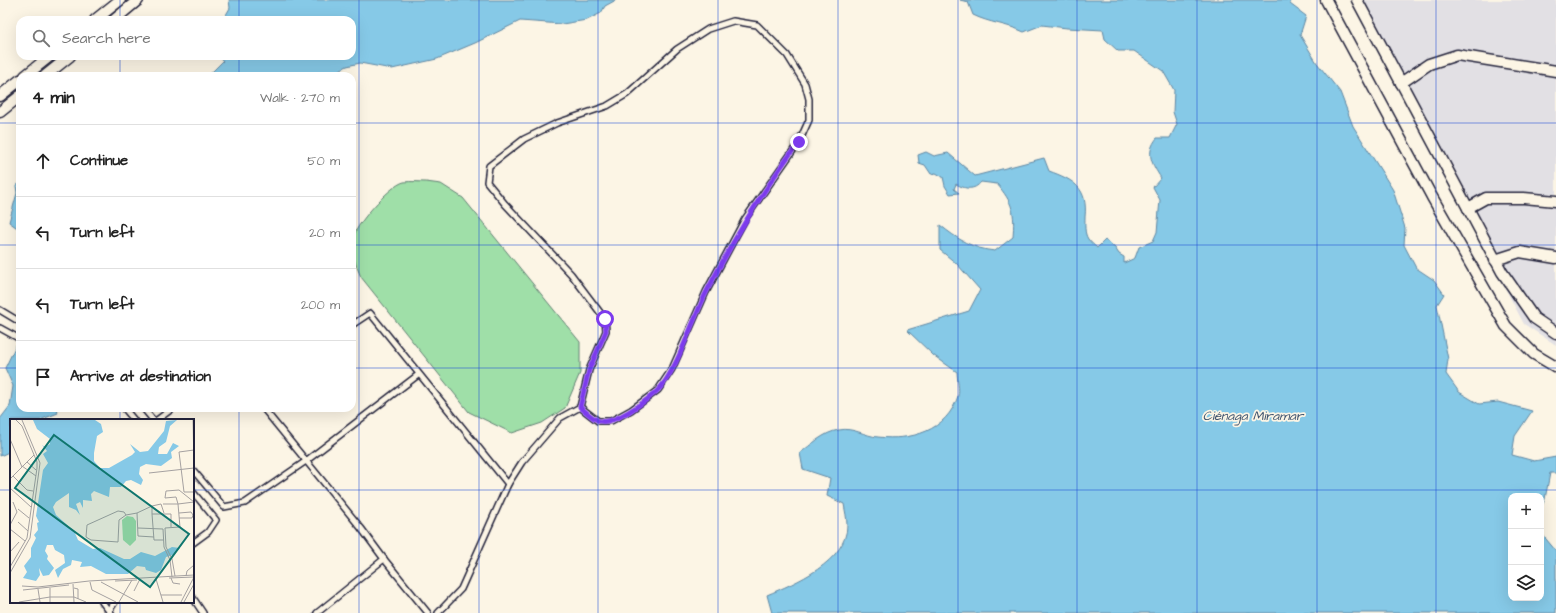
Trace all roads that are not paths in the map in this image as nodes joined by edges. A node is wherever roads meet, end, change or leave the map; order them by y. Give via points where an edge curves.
1 (120, 0) edge
2 (138, 0) edge
3 (1326, 0) edge
4 (1357, 0) edge
5 (100, 16) edge
6 (119, 16) edge
7 (45, 60) edge
8 (65, 60) edge
9 (30, 72) edge
10 (50, 72) edge
11 (1556, 72) edge
12 (16, 83) edge
13 (1401, 83) junction
14 (2, 92) edge
15 (16, 99) edge
16 (0, 112) edge
17 (1556, 201) edge
18 (1468, 208) junction
19 (1556, 258) edge
20 (1495, 260) junction
21 (1, 311) edge
22 (16, 320) edge
23 (356, 322) edge
24 (0, 328) edge
25 (1556, 333) edge
26 (16, 337) edge
27 (1556, 367) edge
28 (418, 375) junction
29 (580, 407) junction
30 (168, 412) edge
31 (266, 412) edge
32 (158, 419) edge
33 (306, 461) junction
34 (194, 471) edge
35 (508, 484) junction
36 (194, 493) edge
37 (194, 542) edge
38 (384, 559) junction
39 (194, 600) edge
40 (103, 603) edge
41 (114, 603) edge
42 (110, 612) edge
43 (203, 613) edge
44 (317, 613) edge
45 (428, 613) edge
46 (438, 613) edge

1 - 5 street
2 - 6 street
3 - 27 street via 1432,197 1506,326 1534,354
4 - 13 street
7 - 9 street
8 - 10 street
11 - 13 street via 1457,55 1429,64
12 - 14 street
13 - 18 street
15 - 16 street
17 - 18 street via 1486,198
18 - 20 street
19 - 20 street via 1520,252
20 - 25 street via 1534,318
21 - 22 lane
23 - 28 lane via 370,313
24 - 26 lane
28 - 33 lane
28 - 35 lane
29 - 29 lane via 598,421 611,421 658,390 672,369 706,292 746,219 799,142 809,120 809,99 805,84 787,55 757,25 733,21 708,29 677,49 627,94 607,106 557,123 524,139 489,166 487,182 571,274 605,319 606,331 589,370
29 - 35 lane via 560,418 522,462
30 - 32 lane
31 - 33 lane
33 - 34 lane via 245,503 224,508
33 - 38 lane
35 - 46 lane via 461,589
36 - 37 lane via 216,520 208,532
38 - 44 lane
38 - 45 lane
39 - 43 lane
40 - 42 lane
41 - 42 lane

